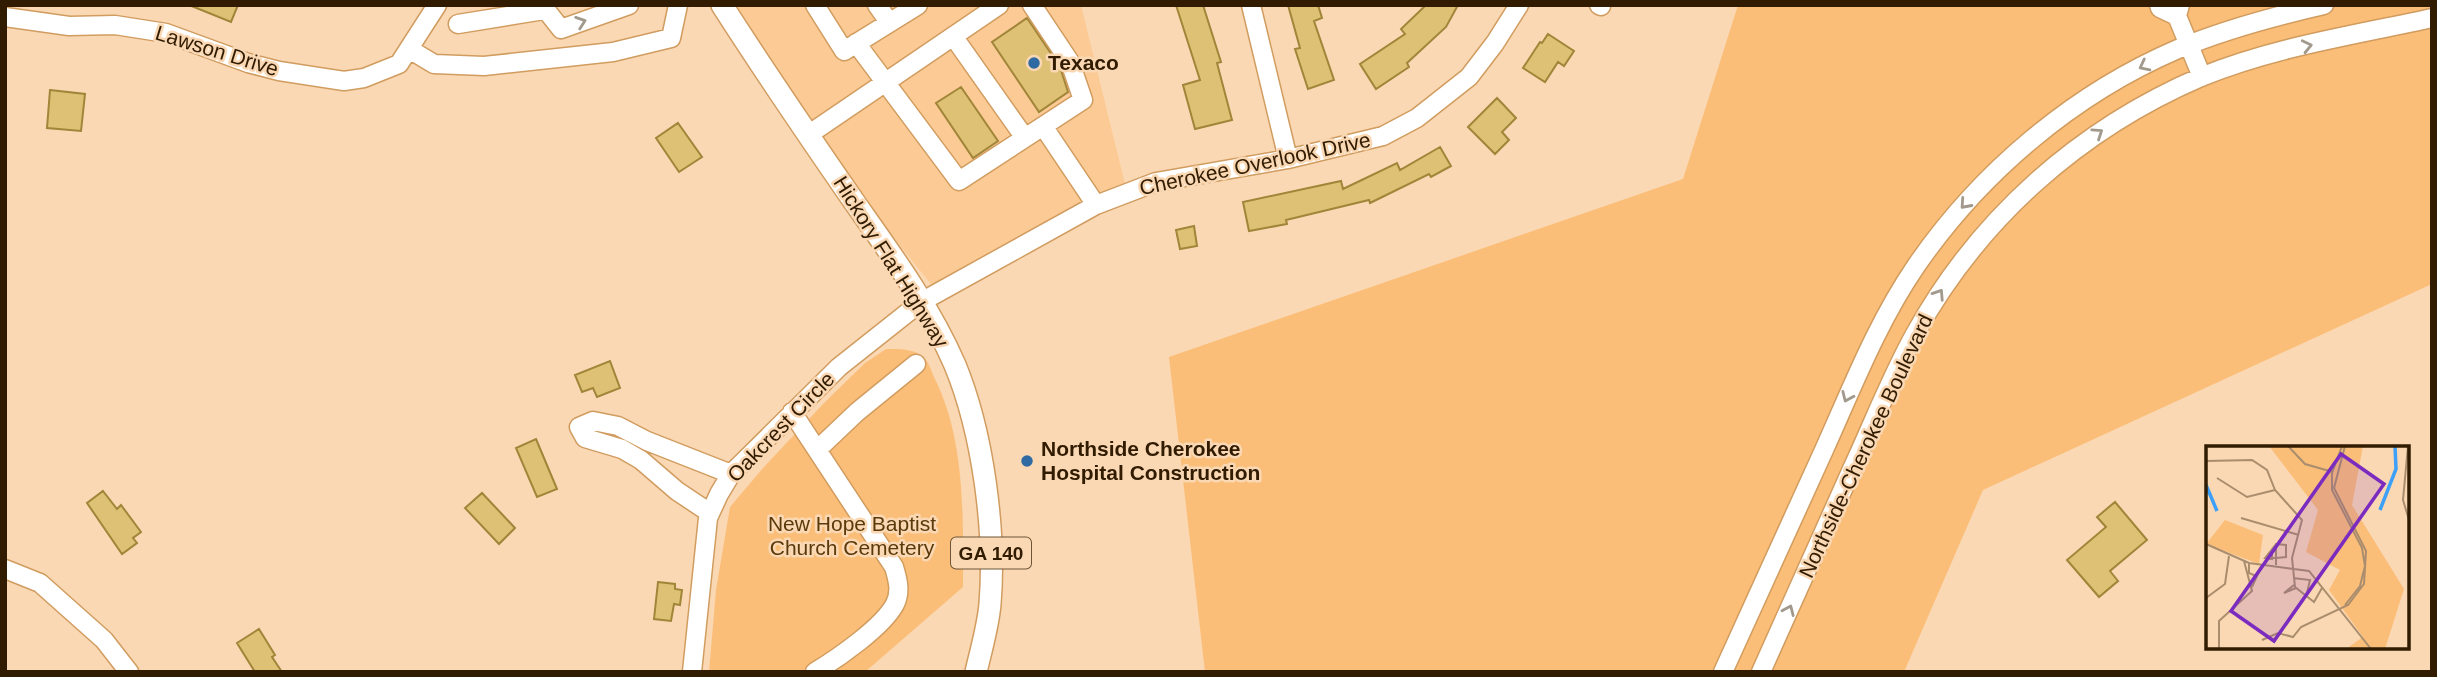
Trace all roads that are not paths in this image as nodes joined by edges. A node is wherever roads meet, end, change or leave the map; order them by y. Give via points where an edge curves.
1 (437, 5) edge
2 (629, 5) edge
3 (678, 5) edge
4 (722, 5) edge
5 (815, 5) edge
6 (877, 5) edge
7 (918, 5) edge
8 (999, 5) edge
9 (1032, 5) edge
10 (1251, 5) edge
11 (1519, 5) edge
12 (2159, 5) edge
13 (2324, 5) edge
14 (543, 8) edge
15 (2178, 11) edge
16 (5, 17) edge
17 (2432, 18) edge
18 (889, 22) junction
19 (458, 24) dead end
20 (953, 36) junction
21 (856, 43) junction
22 (2188, 46) junction
23 (409, 49) junction
24 (2202, 77) junction
25 (884, 83) junction
26 (1043, 126) junction
27 (808, 135) junction
28 (1025, 138) junction
29 (1288, 159) junction
30 (1096, 205) junction
31 (921, 302) junction
32 (916, 364) dead end
33 (792, 412) junction
34 (817, 450) junction
35 (731, 474) junction
36 (710, 513) junction
37 (5, 569) edge
38 (129, 672) edge
39 (692, 672) edge
40 (815, 672) edge
41 (976, 672) edge
42 (1723, 672) edge
43 (1761, 672) edge

1 - 23 street, Lawson Drive
14 -> 2 street via 561,29
3 - 23 street via 671,38 613,52 466,66 433,64
4 - 27 main road, Hickory Flat Highway / GA 140
5 - 21 street via 844,51
6 - 18 street
7 - 18 street
8 - 20 street
9 - 26 street via 1070,62 1083,100
10 - 29 street
11 - 29 street, Cherokee Overlook Drive via 1469,77 1417,118 1383,136
12 - 15 street
13 - 22 street, Northside-Cherokee Boulevard
14 - 19 street
15 - 22 street
16 - 23 street, Lawson Drive via 69,26 115,24 166,33 248,63 345,81 399,64
24 -> 17 street, Northside-Cherokee Boulevard via 2268,55
18 - 21 street
20 - 25 street
20 - 28 street
21 - 25 street
22 - 24 street
22 -> 42 street, Northside-Cherokee Boulevard via 2110,84 2044,130 1995,172 1916,267 1876,335
43 -> 24 street, Northside-Cherokee Boulevard via 1897,370 1954,271 2004,211 2064,158 2126,115
25 - 27 street
25 - 28 street via 959,181
26 - 28 street
26 - 30 street
27 - 31 main road, Hickory Flat Highway / GA 140
29 - 30 street, Cherokee Overlook Drive via 1156,182
30 - 31 street, Cherokee Overlook Drive
31 - 33 street, Oakcrest Circle via 839,367
31 - 41 main road, Hickory Flat Highway / GA 140 via 955,366 976,433 986,495 990,606
32 - 34 street
33 - 34 street
33 - 35 street, Oakcrest Circle
34 - 40 street via 894,567 900,585 885,618
35 - 36 street, Oakcrest Circle
35 - 36 street via 618,426 593,421 579,427 585,438 641,460
36 - 39 street, Oakcrest Circle
37 - 38 street via 40,583 104,640

